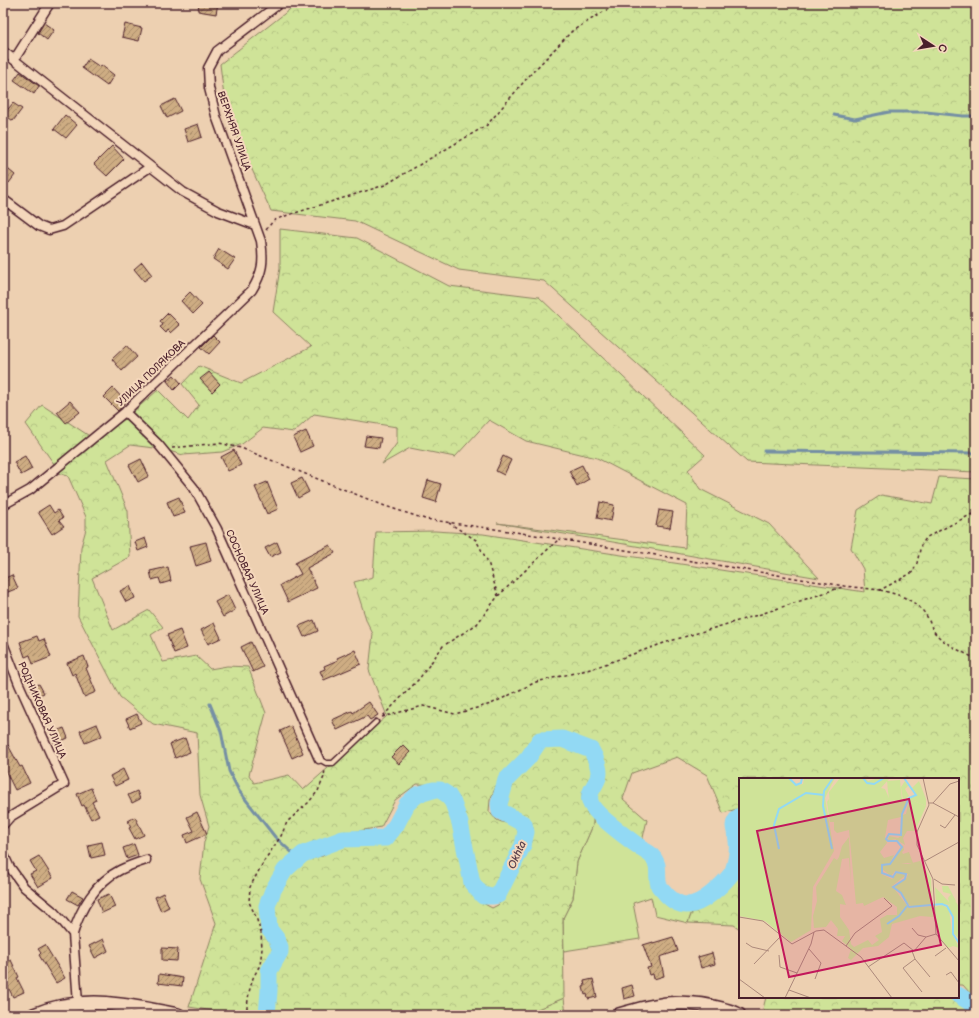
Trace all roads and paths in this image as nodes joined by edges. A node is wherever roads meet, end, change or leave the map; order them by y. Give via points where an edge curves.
1 (50, 3) edge
2 (280, 3) edge
3 (618, 3) edge
4 (270, 6) edge
5 (3, 51) edge
6 (14, 60) junction
7 (150, 167) junction
8 (3, 199) edge
9 (255, 225) junction
10 (262, 241) junction
11 (125, 412) junction
12 (162, 449) junction
13 (3, 505) edge
14 (976, 512) edge
15 (448, 522) junction
16 (559, 539) junction
17 (844, 586) junction
18 (880, 590) junction
19 (498, 596) junction
20 (3, 643) edge
21 (976, 659) edge
22 (376, 722) dead end
23 (322, 761) junction
24 (3, 825) edge
25 (3, 853) edge
26 (146, 860) dead end
27 (73, 934) junction
28 (78, 1003) junction
29 (34, 1015) edge
30 (178, 1015) edge
31 (246, 1015) edge
32 (619, 1015) edge
33 (739, 1015) edge

1 - 6 street
2 - 4 street, ВЕРХНЯЯ УЛИЦА
3 - 10 path via 572,31 487,125 385,185 273,221
4 - 9 street, ВЕРХНЯЯ УЛИЦА via 217,52 208,68 209,88 216,116
5 - 6 street
6 - 7 street
7 - 8 street via 63,226 49,230 39,226
7 - 9 street via 183,192 218,211
9 - 10 street, УЛИЦА ПОЛЯКОВА
10 - 11 street, УЛИЦА ПОЛЯКОВА via 264,259 252,290
11 - 12 street, СОСНОВАЯ УЛИЦА
11 - 13 street, УЛИЦА ПОЛЯКОВА via 30,490
12 - 15 path via 219,443 241,448 385,506 425,519
12 - 23 street, СОСНОВАЯ УЛИЦА via 194,488 217,528
14 - 18 path via 927,537 921,545 913,572
15 - 16 path
15 - 19 path via 476,540 488,562
16 - 17 path
16 - 19 path
17 - 18 path
17 - 19 path via 591,669 536,682 491,704 455,714 423,706 382,717 419,679 443,646 477,624
18 - 21 path via 902,595 918,606 936,634
20 - 24 street, РОДНИКОВАЯ УЛИЦА via 64,784 10,817
22 - 23 lane via 333,763
23 - 31 path via 324,777 318,791 287,822 250,887 249,902 261,933 262,949 260,965 249,992
25 - 27 street via 24,887 53,911
26 - 27 street via 119,871 97,887 77,918
27 - 28 street
28 - 29 main road
28 - 30 main road via 128,1005
32 - 33 main road via 648,1006 671,1003 708,1006

